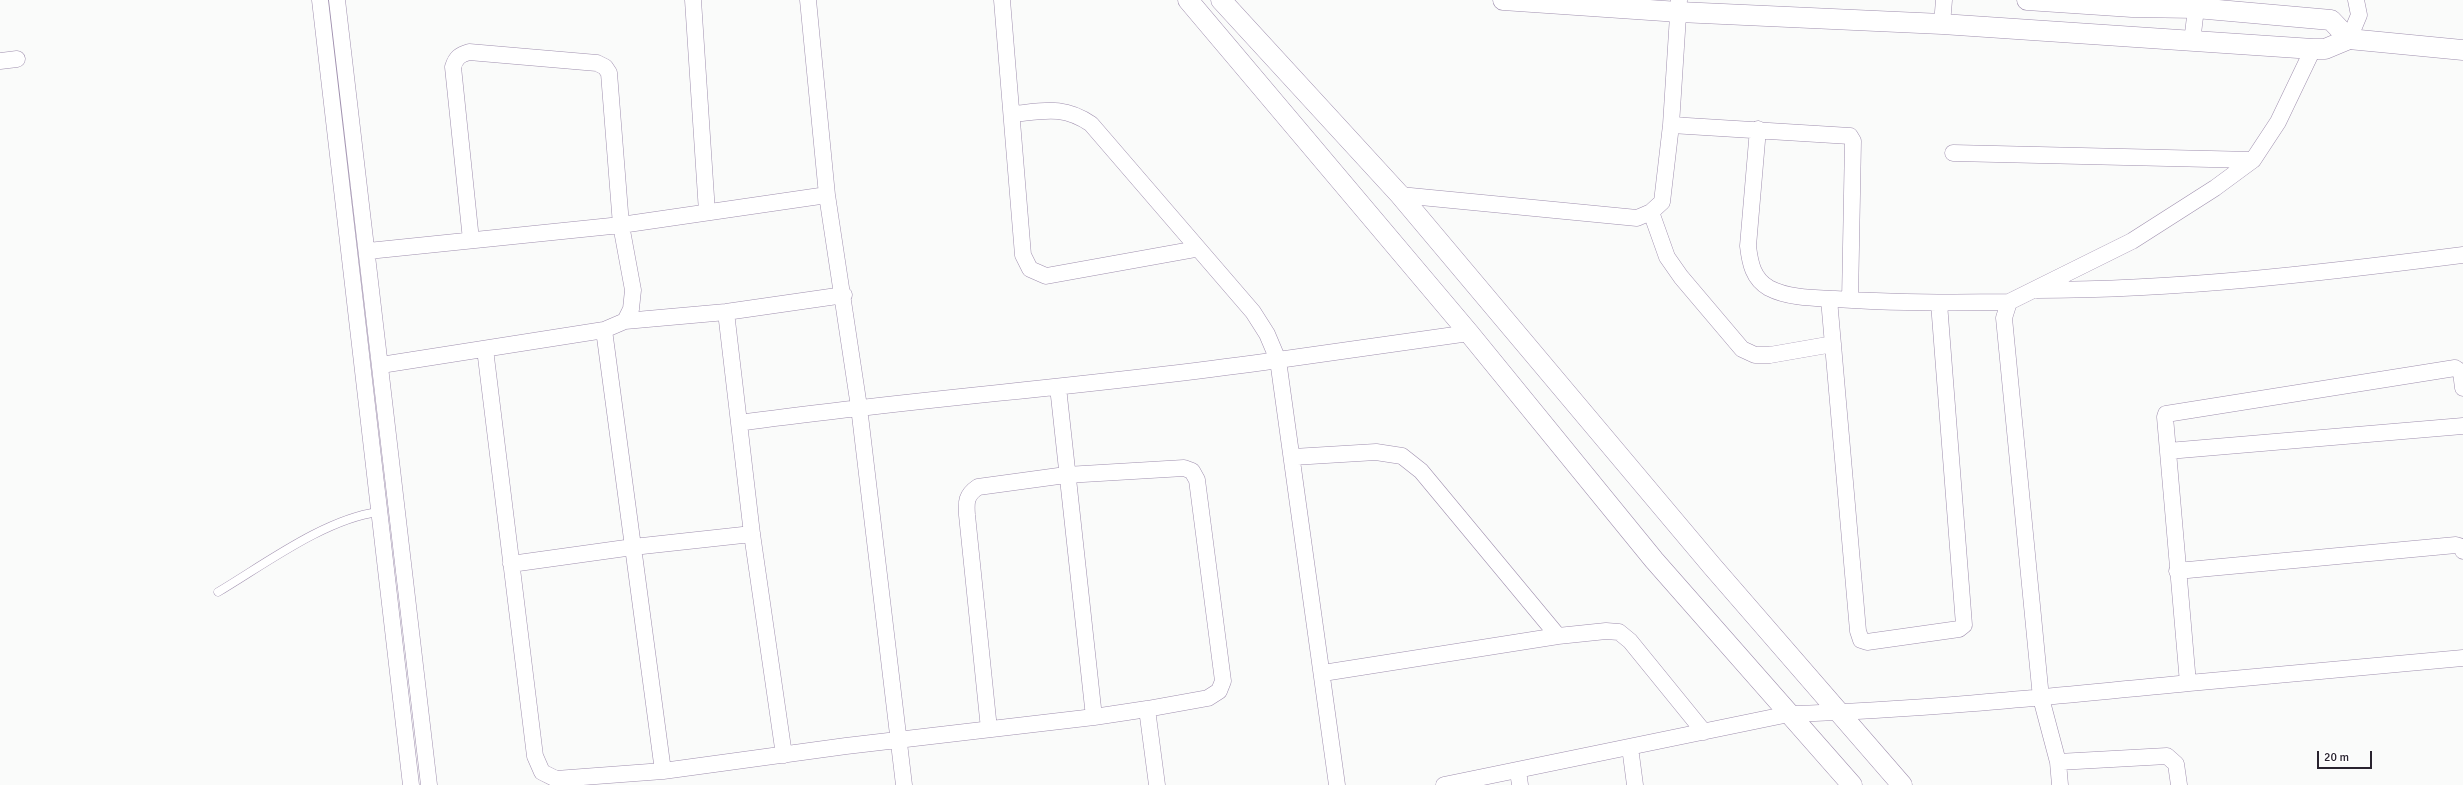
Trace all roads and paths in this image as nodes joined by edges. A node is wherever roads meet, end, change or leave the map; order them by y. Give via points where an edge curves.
1 (320, 0) edge
2 (337, 0) edge
3 (693, 0) edge
4 (808, 0) edge
5 (1002, 0) edge
6 (1188, 0) edge
7 (1221, 0) edge
8 (1503, 0) edge
9 (1944, 0) edge
10 (2027, 0) edge
11 (2356, 0) edge
12 (2196, 4) edge
13 (1679, 6) edge
14 (1942, 24) junction
15 (2349, 39) junction
16 (2192, 42) junction
17 (2313, 49) junction
18 (2463, 50) edge
19 (17, 59) dead end
20 (0, 60) edge
21 (1013, 114) junction
22 (1671, 125) junction
23 (1758, 130) junction
24 (1953, 153) dead end
25 (2253, 160) junction
26 (827, 195) junction
27 (1400, 195) junction
28 (707, 212) junction
29 (1651, 212) junction
30 (621, 225) junction
31 (471, 240) junction
32 (1196, 249) junction
33 (368, 251) junction
34 (2463, 255) edge
35 (2034, 290) junction
36 (844, 295) junction
37 (1829, 299) junction
38 (1850, 300) junction
39 (2009, 302) junction
40 (1939, 303) junction
41 (726, 312) junction
42 (625, 321) junction
43 (604, 330) junction
44 (1469, 333) junction
45 (1833, 344) junction
46 (485, 349) junction
47 (1278, 360) junction
48 (381, 365) junction
49 (1058, 387) junction
50 (2463, 388) edge
51 (859, 406) junction
52 (739, 423) junction
53 (2463, 426) edge
54 (2168, 451) junction
55 (1293, 457) junction
56 (1066, 475) junction
57 (378, 512) junction
58 (752, 534) junction
59 (633, 547) junction
60 (2463, 551) edge
61 (511, 564) junction
62 (2177, 571) junction
63 (218, 592) dead end
64 (1558, 636) junction
65 (2463, 658) edge
66 (1323, 672) junction
67 (2188, 683) junction
68 (2041, 698) junction
69 (1148, 709) junction
70 (1840, 712) junction
71 (1789, 714) junction
72 (1094, 717) junction
73 (989, 730) junction
74 (1704, 732) junction
75 (899, 741) junction
76 (1630, 747) junction
77 (784, 754) junction
78 (2058, 762) junction
79 (663, 771) junction
80 (1519, 778) edge
81 (411, 785) edge
82 (429, 785) edge
83 (904, 785) edge
84 (1157, 785) edge
85 (1337, 785) edge
86 (1444, 785) edge
87 (1635, 785) edge
88 (1852, 785) edge
89 (1902, 785) edge
90 (2060, 785) edge
91 (2179, 785) edge

1 - 57 street
2 - 33 street
3 - 28 street
4 - 26 street
5 - 21 street
6 - 44 street
7 - 27 street
8 - 13 street
9 - 14 street
10 - 12 street via 2132,7
11 - 15 street via 2359,15
12 - 15 street via 2331,20
12 - 16 street
13 - 14 street
13 - 22 street
14 - 16 street
15 - 17 street via 2325,49
15 - 18 street
16 - 17 street
17 - 25 street via 2278,122
19 - 20 street
21 - 32 street via 1056,110 1076,114 1091,124
21 - 32 street via 1023,255 1030,269 1046,276
22 - 23 street
22 - 29 street via 1662,202
23 - 37 street via 1748,246 1750,264 1758,278 1769,288 1799,297
23 - 38 street via 1846,134 1853,140
24 - 25 street
25 - 35 street via 2215,188 2132,241
26 - 28 street
26 - 36 street
27 - 29 street via 1637,218
27 - 70 street via 1706,560
28 - 30 street
29 - 45 street via 1668,257 1681,277 1742,349 1755,356
30 - 31 street
30 - 31 street via 609,73 605,66 597,63 469,52 460,54 453,67
30 - 42 street via 633,290 631,309
31 - 33 street
32 - 47 street via 1253,312 1267,334
33 - 48 street
34 - 35 street via 2284,277 2106,290
35 - 39 street
36 - 41 street
36 - 51 street
37 - 38 street
37 - 45 street
38 - 40 street
39 - 40 street
39 - 68 street via 2004,318
40 - 45 street via 1965,618 1960,629 1867,642 1861,640 1858,631
41 - 42 street
41 - 52 street
42 - 43 street
43 - 46 street
43 - 59 street
44 - 47 street
44 - 71 street via 1654,560
46 - 48 street
46 - 61 street
47 - 49 street via 1165,376
47 - 55 street
48 - 82 street
49 - 51 street
49 - 56 street
50 - 54 street via 2461,372 2455,368 2170,412 2165,417
51 - 52 street
51 - 75 street
52 - 58 street
53 - 54 street
54 - 62 street
55 - 64 street via 1376,452 1402,456 1421,471
55 - 66 street
56 - 69 street via 1184,468 1192,471 1197,480 1223,681 1219,691 1208,698
56 - 72 street
56 - 73 street via 978,487 969,493 966,501
57 - 63 lane via 348,518 328,527
57 - 81 street
58 - 59 street
58 - 77 street
59 - 61 street
59 - 79 street
60 - 62 street via 2462,547 2456,545
61 - 79 street via 535,756 542,772 556,779
62 - 67 street
64 - 66 street
64 - 74 street via 1606,630 1619,632 1630,641
65 - 67 street
66 - 85 street
67 - 68 street
68 - 70 street
68 - 78 street
69 - 72 street
69 - 84 street
70 - 71 street
70 - 89 street
71 - 74 street
71 - 88 street
72 - 73 street
73 - 75 street
74 - 76 street
75 - 77 street
75 - 83 street
76 - 80 street
76 - 87 street
77 - 79 street
78 - 90 street
78 - 91 street via 2167,756 2176,764
80 - 86 street

